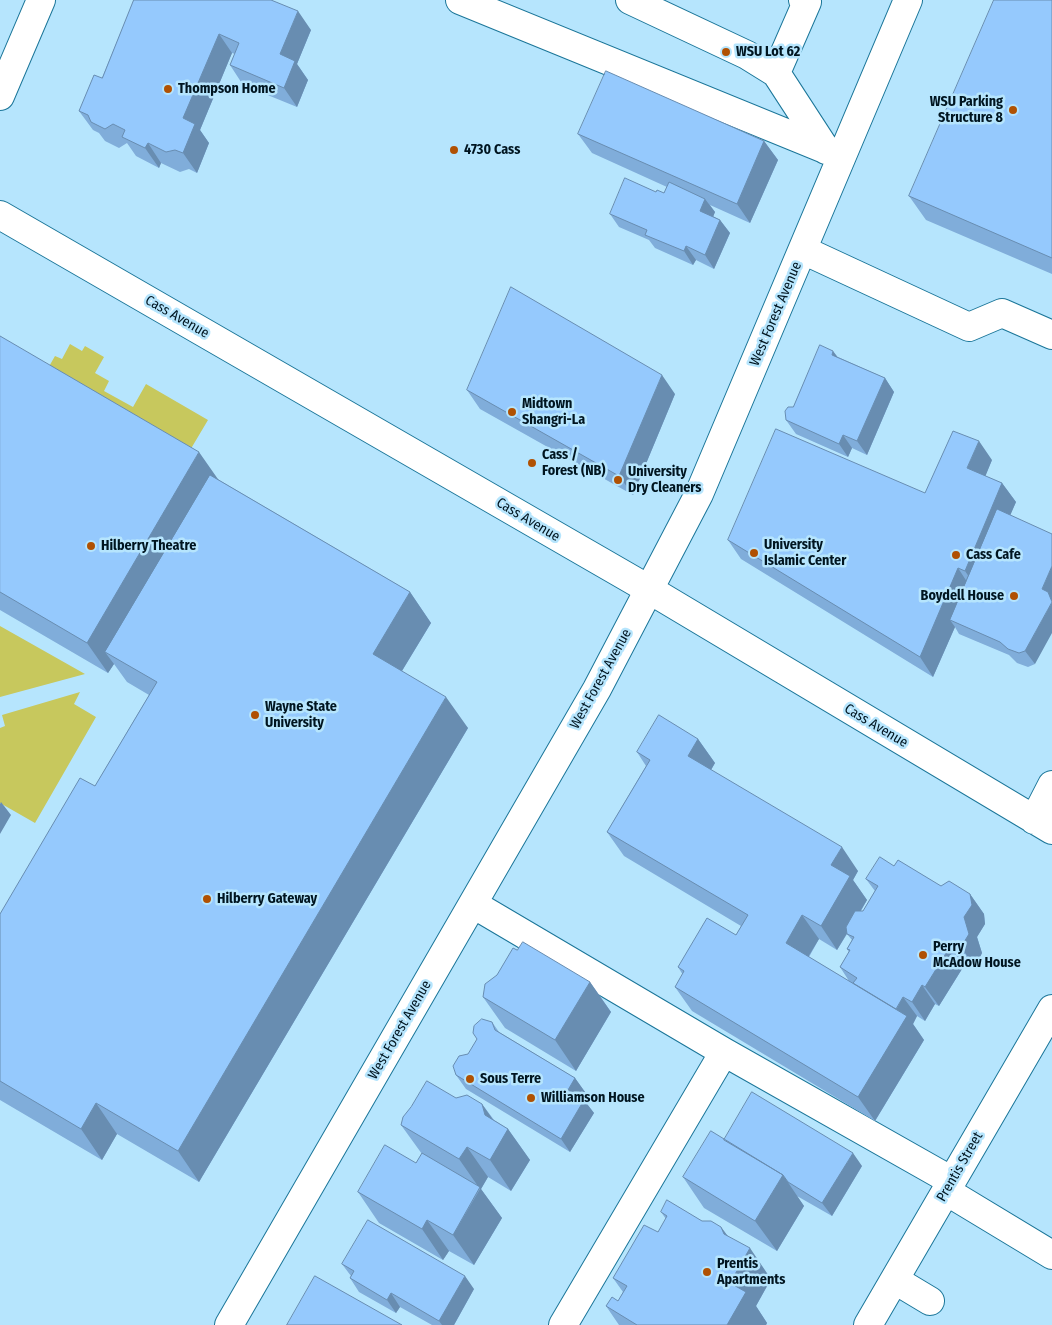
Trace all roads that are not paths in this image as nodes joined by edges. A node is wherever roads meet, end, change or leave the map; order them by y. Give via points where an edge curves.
1 (42, 0) edge
2 (630, 0) edge
3 (803, 0) edge
4 (908, 0) edge
5 (467, 1) edge
6 (776, 72) junction
7 (0, 96) edge
8 (834, 153) junction
9 (0, 215) edge
10 (803, 250) junction
11 (1052, 334) edge
12 (650, 590) junction
13 (1052, 785) edge
14 (1043, 825) edge
15 (473, 904) junction
16 (1052, 1009) edge
17 (724, 1052) junction
18 (949, 1186) junction
19 (1052, 1254) edge
20 (895, 1280) junction
21 (930, 1301) dead end
22 (229, 1325) edge
23 (563, 1325) edge
24 (868, 1325) edge

1 - 7 street
2 - 6 street
3 - 6 street via 807,2
4 - 8 street, West Forest Avenue
5 - 8 street
6 - 8 street
8 - 10 street, West Forest Avenue
9 - 12 street, Cass Avenue
10 - 11 street via 969,327 1002,313
10 - 12 street, West Forest Avenue via 699,494
12 - 14 street, Cass Avenue
12 - 15 street, West Forest Avenue
13 - 14 street
15 - 17 street
15 - 22 street, West Forest Avenue
16 - 18 street, Prentis Street
17 - 18 street
17 - 23 street
18 - 19 street
18 - 20 street, Prentis Street
20 - 21 street
20 - 24 street, Prentis Street

